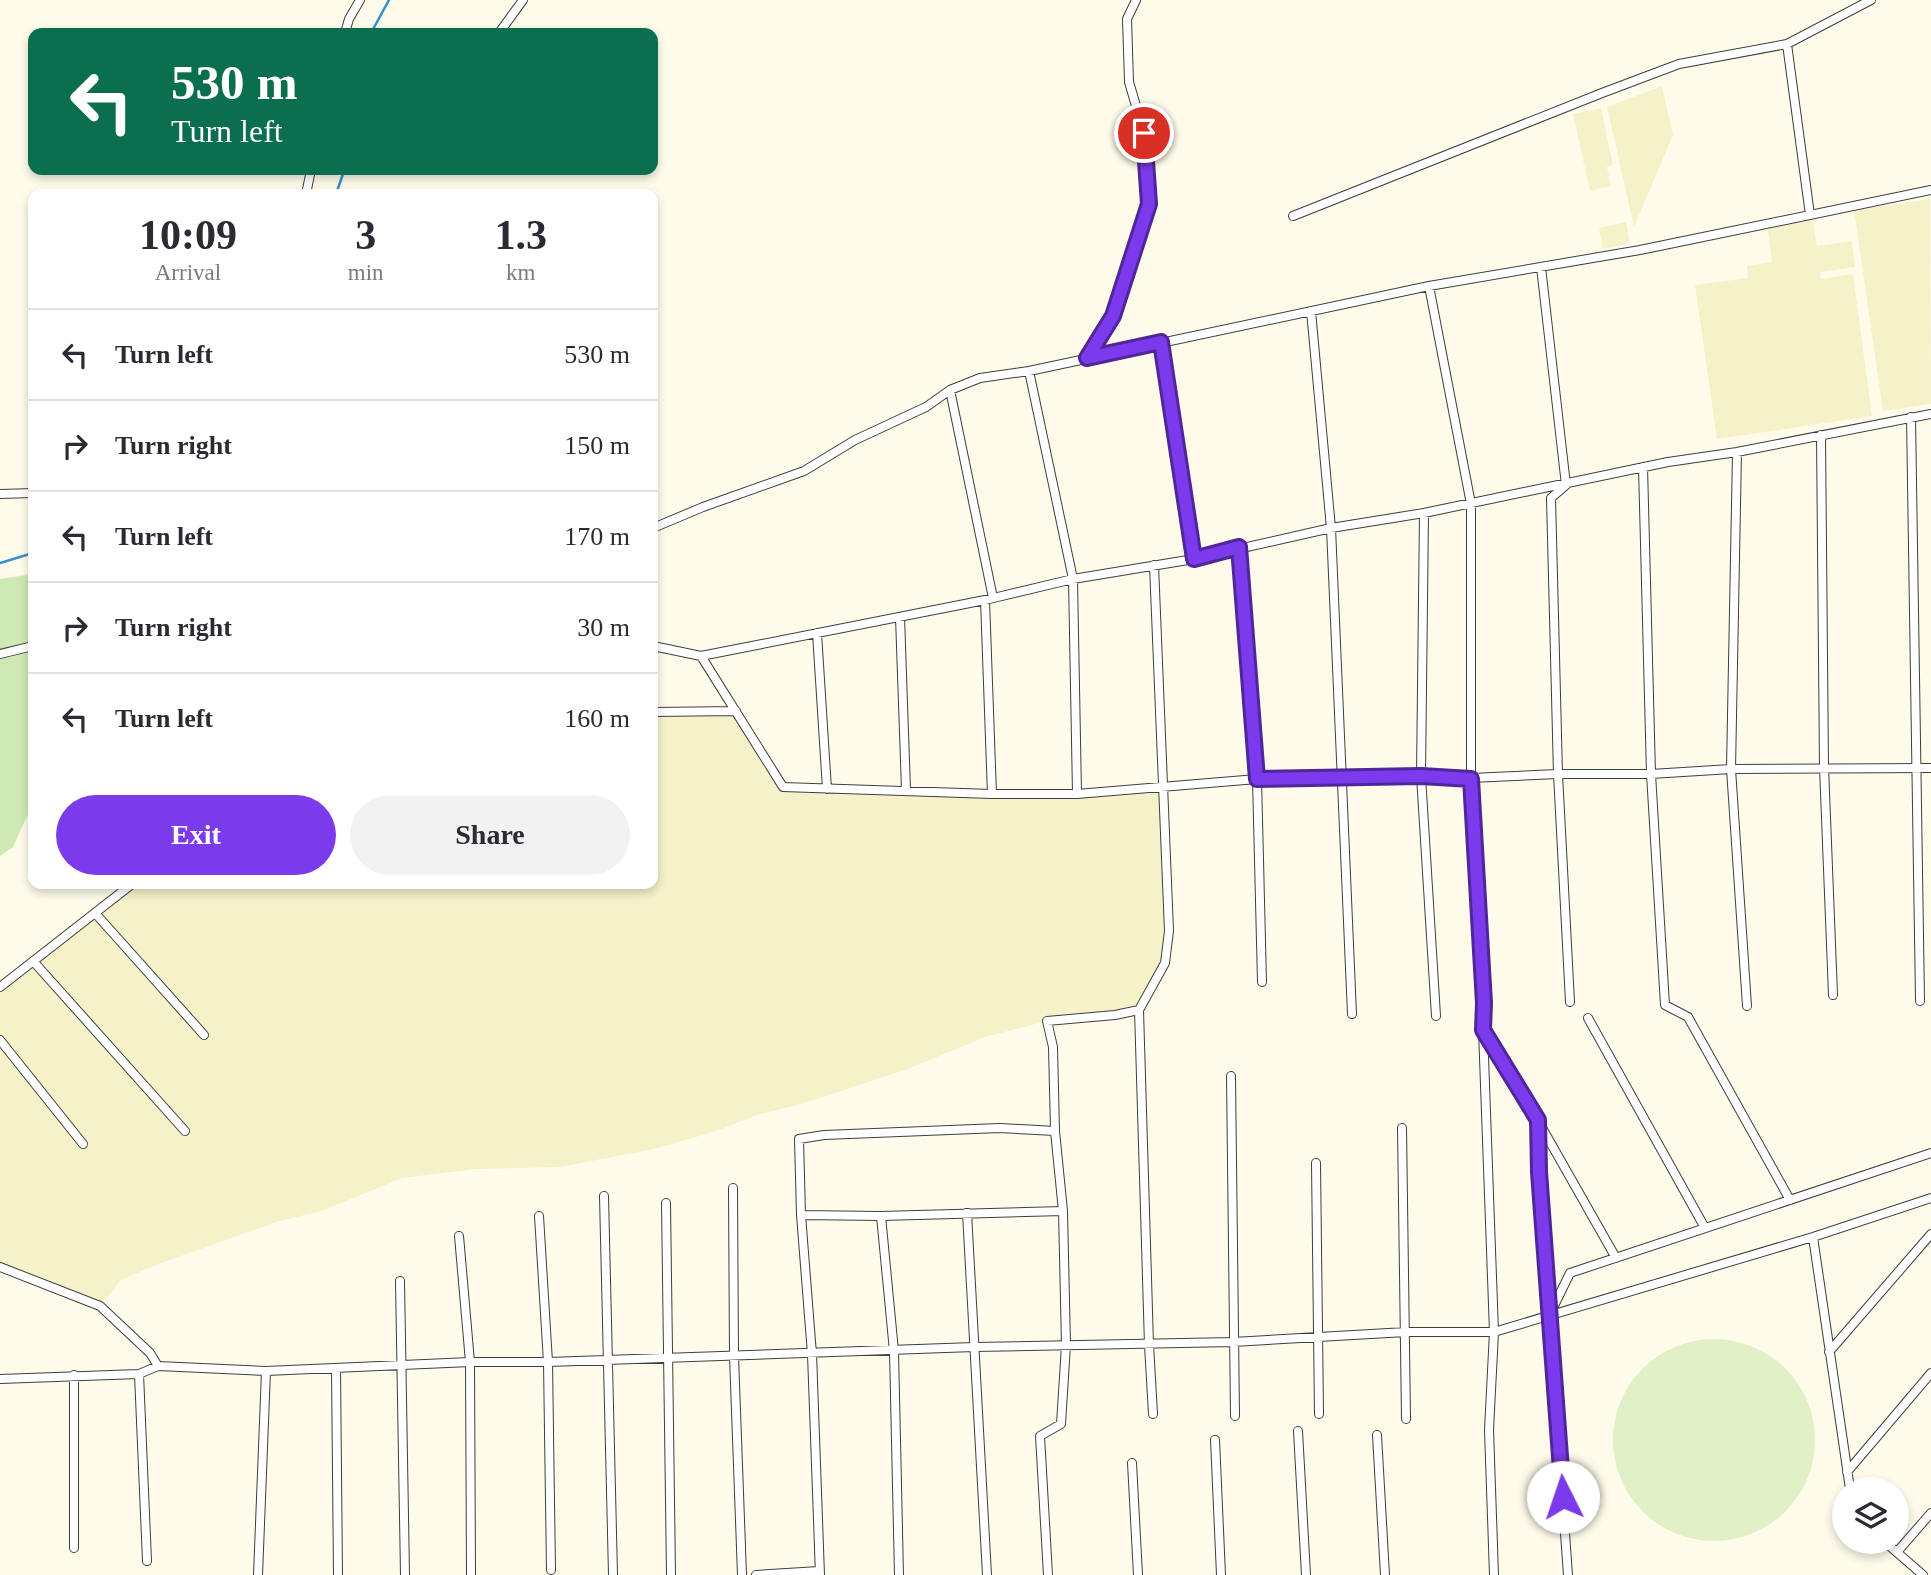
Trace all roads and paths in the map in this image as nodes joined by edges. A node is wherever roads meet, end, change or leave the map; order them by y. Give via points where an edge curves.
1 (360, 0) edge
2 (523, 0) edge
3 (1136, 0) edge
4 (1871, 0) edge
5 (346, 28) edge
6 (503, 28) edge
7 (1787, 44) junction
8 (1931, 190) edge
9 (1810, 215) junction
10 (1293, 216) dead end
11 (1541, 267) junction
12 (1429, 286) junction
13 (1311, 311) junction
14 (1161, 342) junction
15 (1087, 358) junction
16 (1028, 371) junction
17 (950, 390) junction
18 (1931, 414) edge
19 (1911, 417) junction
20 (1821, 435) junction
21 (1737, 452) junction
22 (1643, 467) junction
23 (1566, 485) junction
24 (28, 493) edge
25 (0, 494) edge
26 (1471, 504) junction
27 (1424, 513) junction
28 (658, 526) edge
29 (1331, 528) junction
30 (1239, 547) junction
31 (1194, 559) junction
32 (1154, 565) junction
33 (1073, 579) junction
34 (989, 599) junction
35 (900, 617) junction
36 (817, 633) junction
37 (28, 647) edge
38 (658, 647) edge
39 (0, 654) edge
40 (701, 656) junction
41 (736, 711) junction
42 (658, 712) edge
43 (1824, 767) junction
44 (1931, 768) edge
45 (1731, 769) junction
46 (1918, 769) junction
47 (1558, 774) junction
48 (1651, 774) junction
49 (1421, 776) junction
50 (1343, 778) junction
51 (1257, 779) junction
52 (1471, 779) junction
53 (1163, 788) junction
54 (827, 789) junction
55 (906, 790) junction
56 (992, 794) junction
57 (1077, 794) junction
58 (126, 889) edge
59 (95, 913) junction
60 (33, 961) junction
61 (1262, 982) dead end
62 (0, 987) edge
63 (1832, 995) dead end
64 (1920, 1001) dead end
65 (1570, 1002) dead end
66 (1747, 1006) dead end
67 (1139, 1010) junction
68 (1352, 1014) dead end
69 (1436, 1016) dead end
70 (1588, 1018) dead end
71 (1483, 1030) junction
72 (204, 1035) dead end
73 (0, 1040) edge
74 (1231, 1076) dead end
75 (1538, 1120) junction
76 (1402, 1128) dead end
77 (186, 1131) dead end
78 (1055, 1131) junction
79 (83, 1144) dead end
80 (1931, 1153) edge
81 (1317, 1163) dead end
82 (733, 1188) dead end
83 (604, 1196) dead end
84 (1931, 1198) edge
85 (1790, 1200) junction
86 (666, 1203) dead end
87 (1063, 1211) junction
88 (967, 1213) junction
89 (802, 1215) junction
90 (539, 1216) dead end
91 (881, 1216) junction
92 (1705, 1228) junction
93 (1931, 1234) edge
94 (460, 1236) dead end
95 (1813, 1237) junction
96 (1616, 1258) junction
97 (0, 1267) edge
98 (400, 1281) dead end
99 (1550, 1314) junction
100 (1406, 1332) junction
101 (1494, 1332) junction
102 (1318, 1338) junction
103 (1233, 1342) junction
104 (1066, 1345) junction
105 (1149, 1345) junction
106 (974, 1347) junction
107 (894, 1351) junction
108 (1829, 1352) junction
109 (812, 1353) junction
110 (734, 1356) junction
111 (668, 1358) junction
112 (608, 1360) junction
113 (470, 1362) junction
114 (548, 1362) junction
115 (158, 1366) junction
116 (401, 1367) junction
117 (336, 1369) junction
118 (265, 1371) junction
119 (1931, 1373) edge
120 (139, 1374) junction
121 (74, 1375) junction
122 (0, 1378) edge
123 (1153, 1413) dead end
124 (1319, 1414) dead end
125 (1235, 1416) dead end
126 (1406, 1419) dead end
127 (1298, 1431) dead end
128 (1377, 1435) dead end
129 (1215, 1440) dead end
130 (1132, 1463) dead end
131 (1847, 1472) junction
132 (1848, 1477) edge
133 (1931, 1513) edge
134 (1909, 1538) edge
135 (74, 1548) dead end
136 (1899, 1554) edge
137 (147, 1561) dead end
138 (551, 1570) dead end
139 (819, 1573) edge
140 (258, 1575) edge
141 (338, 1575) edge
142 (405, 1575) edge
143 (471, 1575) edge
144 (613, 1575) edge
145 (671, 1575) edge
146 (742, 1575) edge
147 (756, 1575) edge
148 (899, 1575) edge
149 (987, 1575) edge
150 (1048, 1575) edge
151 (1139, 1575) edge
152 (1221, 1575) edge
153 (1306, 1575) edge
154 (1385, 1575) edge
155 (1494, 1575) edge
156 (1569, 1575) edge
157 (1923, 1575) edge

1 - 5 street
2 - 6 street
3 - 15 street via 1127,19 1129,82 1144,133 1149,204 1113,316
4 - 7 street
7 - 9 street
7 - 10 street via 1679,64
8 - 9 street
9 - 11 street
11 - 12 street
11 - 23 street
12 - 13 street
12 - 26 street
13 - 14 street
13 - 29 street
14 - 15 street
14 - 31 street
15 - 16 street
16 - 17 street via 980,378
16 - 33 street
17 - 28 street via 804,471
17 - 34 street
18 - 19 street
19 - 20 street
19 - 46 street
20 - 21 street
20 - 43 street
21 - 22 street
21 - 45 street
22 - 23 street
22 - 48 street
23 - 26 street
23 - 47 street via 1551,498
24 - 25 street
26 - 27 street
26 - 52 street
27 - 29 street
27 - 49 street
29 - 30 street
29 - 50 street
30 - 31 street
30 - 51 street
31 - 32 street
32 - 33 street
32 - 53 street
33 - 34 street
33 - 57 street
34 - 35 street
34 - 56 street
35 - 36 street
35 - 55 street
36 - 40 street
36 - 54 street
37 - 39 street
38 - 40 street
40 - 41 street
41 - 42 street
41 - 54 street via 783,787
43 - 45 street
43 - 46 street
43 - 63 street
44 - 46 street
45 - 48 street
45 - 66 street
46 - 64 street
47 - 48 street
47 - 52 street
47 - 65 street
48 - 85 street via 1665,1005 1688,1017
49 - 50 street
49 - 52 street
49 - 69 street
50 - 51 street
50 - 68 street
51 - 53 street
51 - 61 street
52 - 71 street
53 - 57 street
53 - 67 street via 1169,931 1165,963
54 - 55 street
55 - 56 street
56 - 57 street
58 - 59 street
59 - 60 street
59 - 72 street
60 - 62 street
60 - 77 street
67 - 78 street via 1047,1021 1054,1047
67 - 105 street
70 - 92 street
71 - 75 street
71 - 101 street
73 - 79 street
74 - 103 street
75 - 96 street
75 - 99 street
76 - 100 street
78 - 87 street
78 - 89 street via 1000,1128 799,1139
80 - 85 street
81 - 102 street
82 - 110 street
83 - 112 street
84 - 95 street
85 - 92 street
86 - 111 street
87 - 88 street
87 - 104 street
88 - 91 street
88 - 106 street
89 - 91 street
89 - 109 street
90 - 114 street
91 - 107 street
92 - 96 street
93 - 108 street
94 - 113 street
95 - 99 street
95 - 108 street
96 - 99 street via 1570,1273
97 - 115 street via 100,1306
98 - 116 street
99 - 101 street
99 - 156 street
100 - 101 street
100 - 102 street
100 - 126 street
101 - 155 street via 1489,1430
102 - 103 street
102 - 124 street
103 - 105 street
103 - 125 street
104 - 105 street
104 - 106 street
104 - 150 street via 1061,1424 1040,1436
105 - 123 street
106 - 107 street
106 - 149 street
107 - 109 street
107 - 148 street
108 - 131 street
109 - 110 street
109 - 139 street
110 - 111 street
110 - 146 street
111 - 112 street
111 - 145 street
112 - 114 street
112 - 144 street
113 - 114 street
113 - 116 street
113 - 143 street
114 - 138 street
115 - 118 street
115 - 120 street
116 - 117 street
116 - 142 street
117 - 118 street
117 - 141 street
118 - 140 street
119 - 131 street
120 - 121 street
120 - 137 street
121 - 122 street
121 - 135 street
127 - 153 street
128 - 154 street
129 - 152 street
130 - 151 street
131 - 132 street
133 - 134 street
136 - 157 street
139 - 147 street

